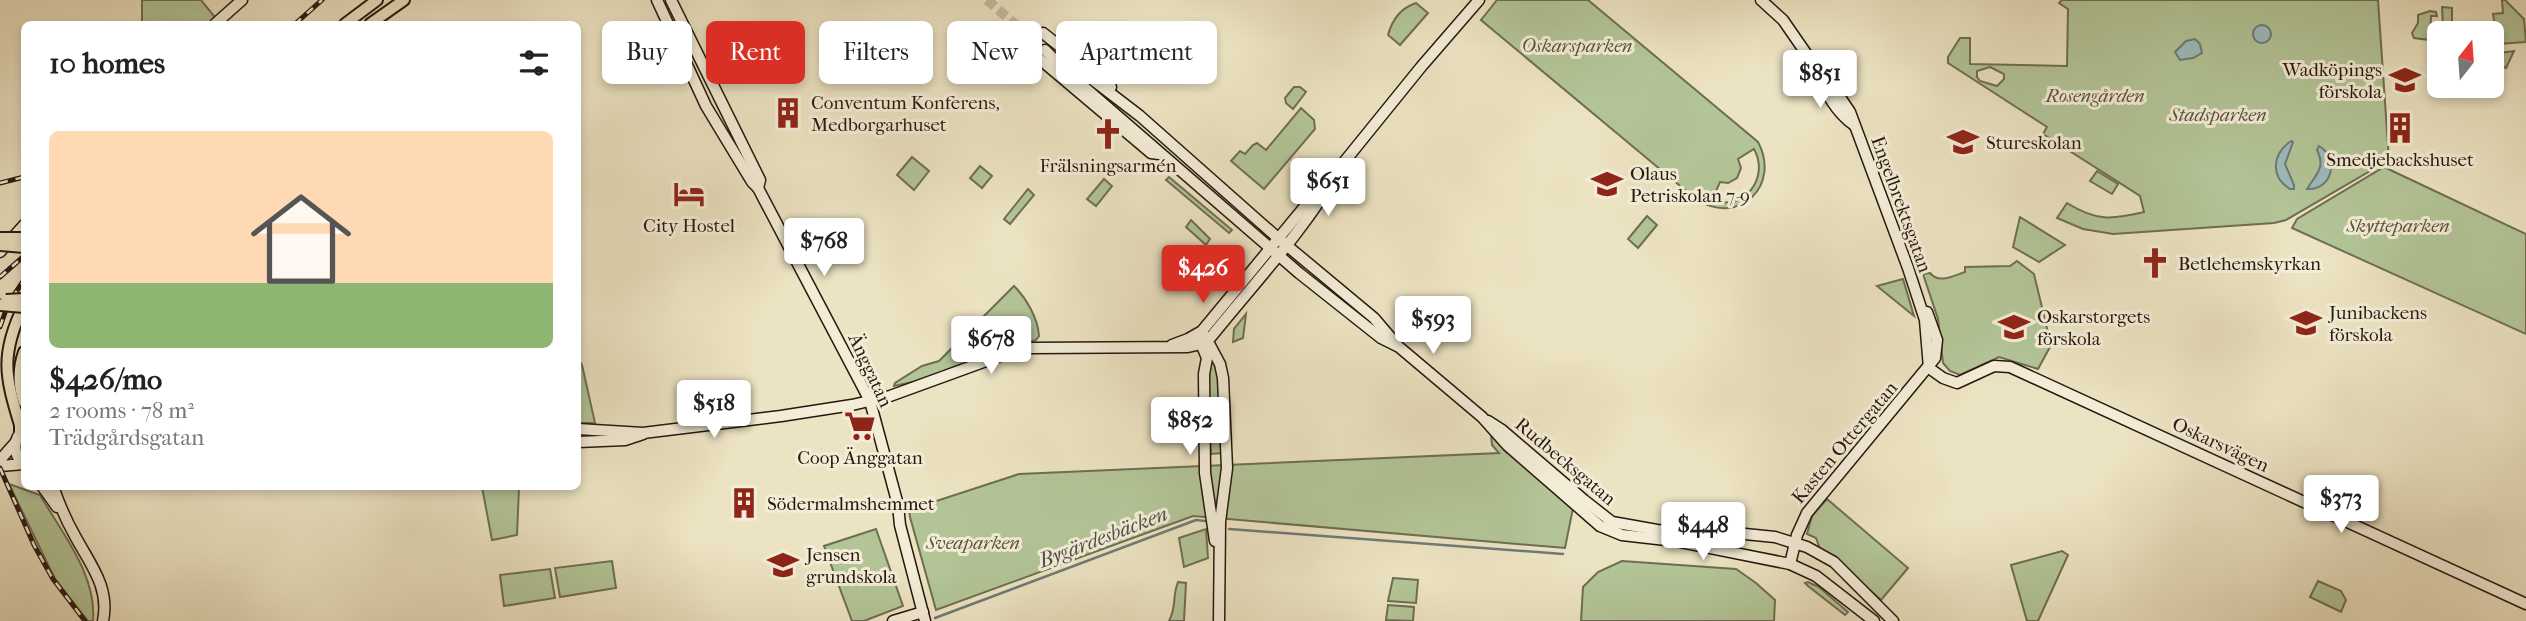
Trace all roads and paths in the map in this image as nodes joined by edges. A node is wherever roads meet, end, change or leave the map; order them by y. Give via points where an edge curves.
1 (242, 0) edge
2 (377, 0) edge
3 (404, 0) edge
4 (657, 0) edge
5 (671, 0) edge
6 (1479, 0) edge
7 (1761, 0) edge
8 (218, 21) edge
9 (349, 21) edge
10 (374, 21) edge
11 (1043, 33) dead end
12 (1045, 50) tunnel mouth
13 (1056, 58) edge
14 (1042, 61) tunnel mouth
15 (1081, 84) edge
16 (1099, 84) edge
17 (1119, 99) junction
18 (1163, 155) junction
19 (758, 188) junction
20 (21, 232) edge
21 (21, 233) edge
22 (0, 238) edge
23 (1283, 242) junction
24 (0, 244) edge
25 (21, 247) edge
26 (1270, 248) junction
27 (0, 252) edge
28 (1279, 256) junction
29 (0, 299) edge
30 (21, 299) edge
31 (0, 305) edge
32 (21, 306) edge
33 (21, 313) edge
34 (1203, 338) junction
35 (1399, 347) junction
36 (1211, 357) junction
37 (21, 366) edge
38 (1929, 368) junction
39 (21, 392) edge
40 (870, 401) junction
41 (1482, 417) junction
42 (581, 429) edge
43 (643, 433) junction
44 (20, 435) edge
45 (581, 442) edge
46 (0, 460) edge
47 (21, 461) edge
48 (21, 464) edge
49 (0, 466) edge
50 (45, 490) edge
51 (54, 490) edge
52 (65, 518) junction
53 (1794, 543) junction
54 (1218, 560) junction
55 (1790, 564) junction
56 (2526, 604) edge
57 (924, 617) edge
58 (103, 621) edge
59 (893, 621) edge
60 (1219, 621) edge
61 (1874, 621) edge
62 (1893, 621) edge

1 - 8 main road
2 - 9 main road
3 - 10 main road
4 - 19 main road, Änggatan via 706,106
5 - 19 main road, Änggatan via 760,180
6 - 23 main road via 1420,67 1339,170 1317,206
7 - 38 main road, Engelbrektsgatan via 1783,20 1850,112 1917,295 1927,333
11 - 17 main road via 1111,86
12 - 13 main road, Rudbecksgatan
14 - 18 main road via 1152,153
15 - 18 main road, Rudbecksgatan
16 - 17 main road, Rudbecksgatan
17 - 23 main road, Rudbecksgatan
18 - 26 main road, Rudbecksgatan
19 - 40 main road, Änggatan
20 - 22 main road, bridge
21 - 27 main road
23 - 26 main road
23 - 28 main road
23 - 35 main road, Rudbecksgatan via 1374,318
24 - 25 main road, bridge
26 - 28 main road, Rudbecksgatan
26 - 34 main road
28 - 34 main road
28 - 35 main road, Rudbecksgatan via 1381,338
29 - 30 main road, bridge
31 - 32 main road, bridge
33 - 44 main road via 7,357 6,378
34 - 36 main road
34 - 40 main road via 1169,345 1031,348
35 - 41 main road, Rudbecksgatan
36 - 54 main road via 1204,374 1205,473
36 - 54 main road via 1223,378 1227,468
37 - 39 main road
38 - 53 main road, Kasten Ottergatan via 1807,513
38 - 56 main road, Oskarsvägen via 1957,383 1986,368 2010,367
40 - 43 main road
40 - 57 main road, Änggatan
41 - 53 main road, Rudbecksgatan via 1612,522 1645,529 1775,537
41 - 55 main road, Rudbecksgatan via 1588,517 1611,531
42 - 43 main road
43 - 45 main road via 625,440
44 - 46 main road
44 - 47 main road via 17,456
48 - 49 main road
50 - 52 main road
51 - 52 main road
52 - 58 main road via 102,585
53 - 55 main road, Kasten Ottergatan
53 - 62 main road, Rudbecksgatan via 1834,562
54 - 60 main road
55 - 61 main road, Rudbecksgatan via 1816,576
57 - 59 main road

